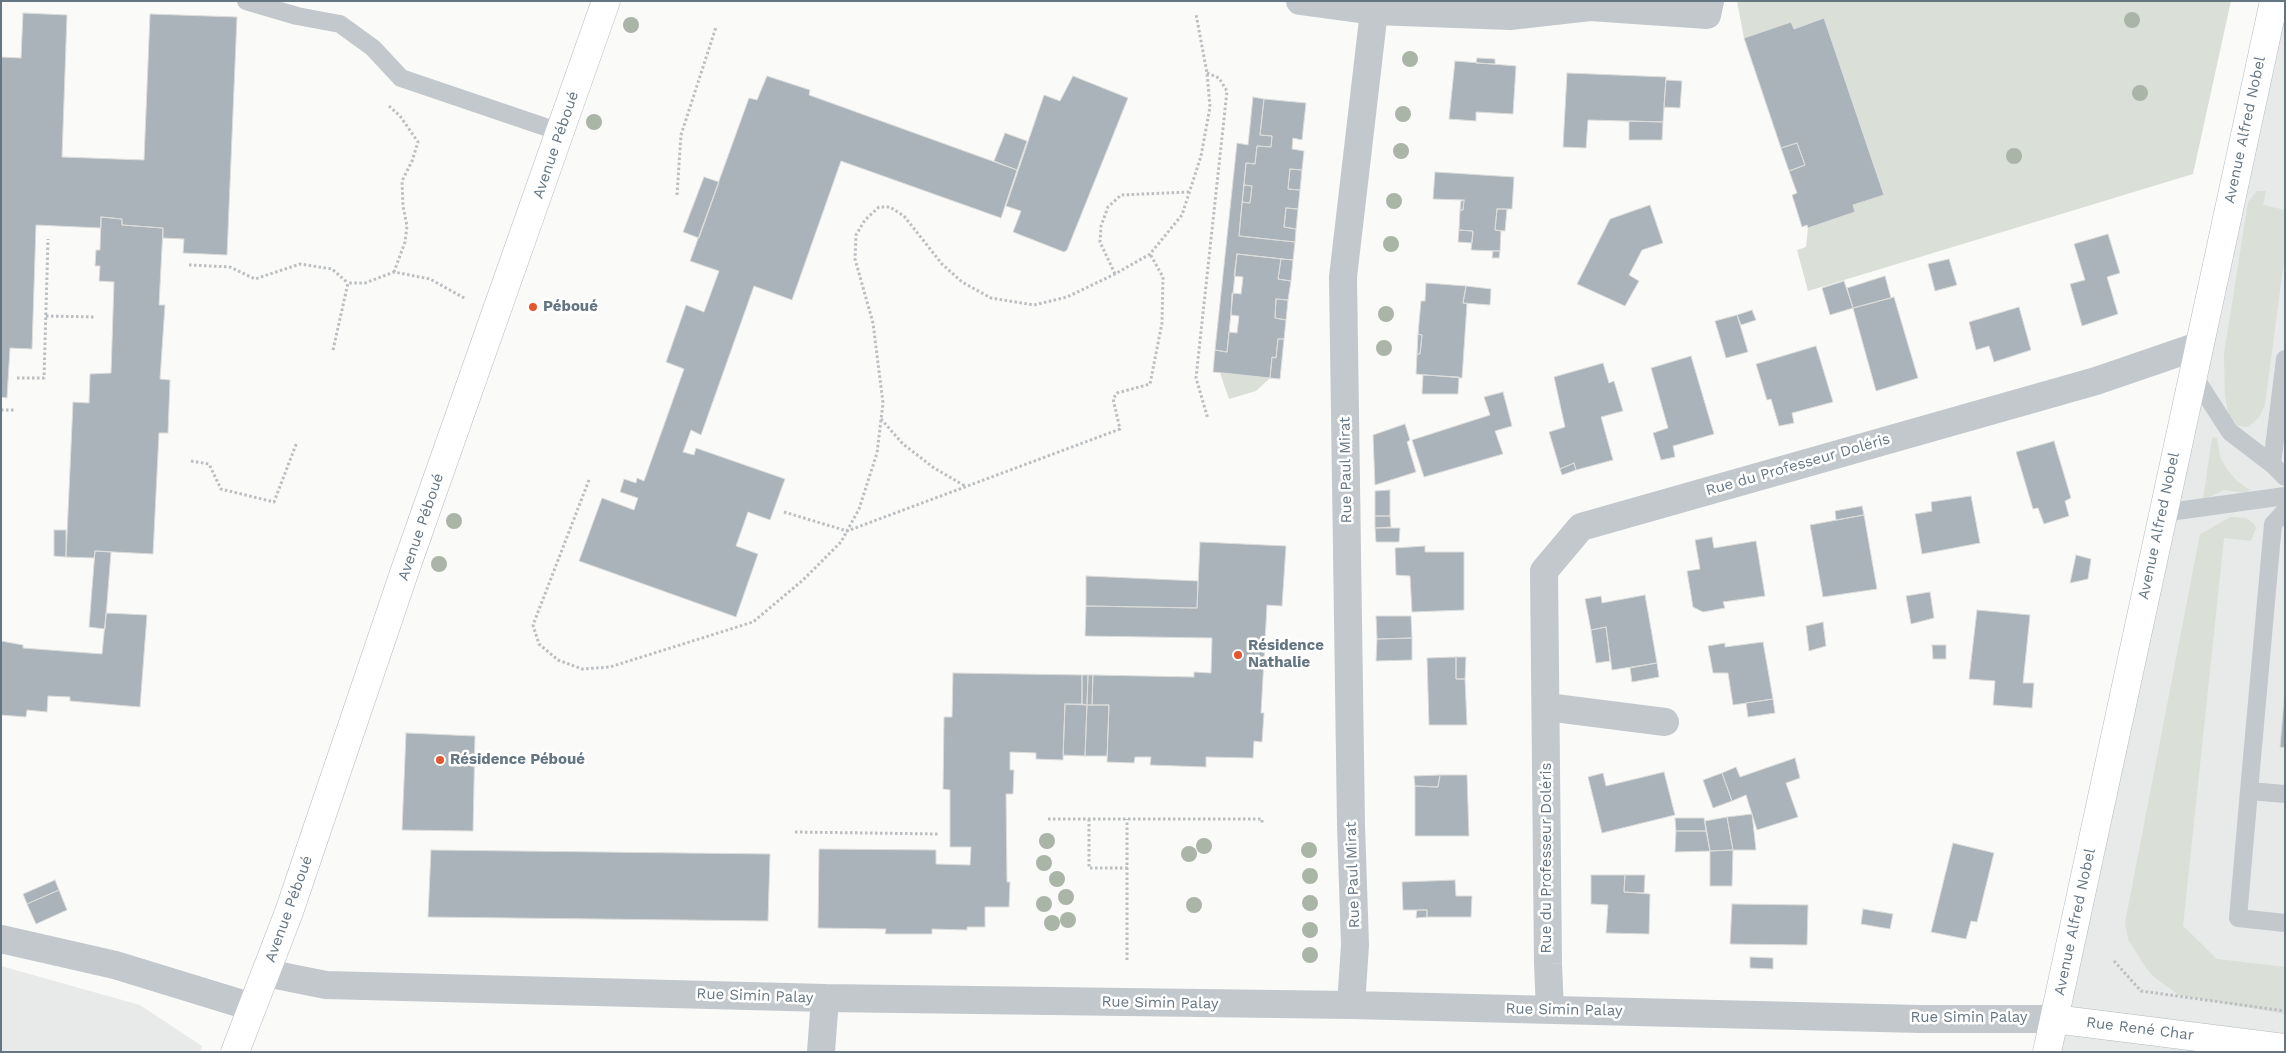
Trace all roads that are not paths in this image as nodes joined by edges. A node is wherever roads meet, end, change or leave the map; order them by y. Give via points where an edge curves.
1 (246, 1) edge
2 (606, 1) edge
3 (1300, 1) edge
4 (1710, 1) edge
5 (2274, 1) edge
6 (1481, 7) edge
7 (1374, 11) junction
8 (560, 132) junction
9 (2198, 346) junction
10 (2285, 359) edge
11 (2192, 373) junction
12 (2272, 464) junction
13 (2285, 477) edge
14 (2285, 496) edge
15 (2285, 511) edge
16 (2162, 513) junction
17 (1547, 706) junction
18 (1665, 722) dead end
19 (2249, 791) junction
20 (2285, 794) edge
21 (2285, 923) edge
22 (1, 939) edge
23 (266, 973) junction
24 (825, 998) junction
25 (1351, 1005) junction
26 (252, 1007) junction
27 (1550, 1010) junction
28 (2054, 1019) junction
29 (2285, 1048) edge
30 (235, 1052) edge
31 (820, 1052) edge
32 (2047, 1052) edge

1 - 8 lane via 340,24 373,48 401,78
2 - 8 street, Avenue Péboué
3 - 7 street
4 - 6 street via 1707,15 1590,7 1510,16
5 - 9 street, Avenue Alfred Nobel
6 - 7 street
7 - 25 street, Rue Paul Mirat via 1343,278 1355,945
8 - 23 street, Avenue Péboué
9 - 11 street, Avenue Alfred Nobel
9 - 17 street, Rue du Professeur Doléris via 2096,380 1581,527 1544,571
10 - 12 lane
11 - 12 lane via 2230,432
11 - 16 street, Avenue Alfred Nobel
12 - 13 lane
14 - 16 lane
15 - 19 lane via 2273,524
16 - 28 street, Avenue Alfred Nobel
17 - 18 street
17 - 27 street, Rue du Professeur Doléris
19 - 20 lane
19 - 21 lane via 2238,918
22 - 26 street via 115,965
23 - 24 street, Rue Simin Palay via 326,985
23 - 26 street, Avenue Péboué
24 - 25 street, Rue Simin Palay
24 - 31 street
25 - 27 street, Rue Simin Palay
26 - 30 street, Avenue Péboué
27 - 28 street, Rue Simin Palay
28 - 29 street, Rue René Char
28 - 32 street, Avenue Alfred Nobel

